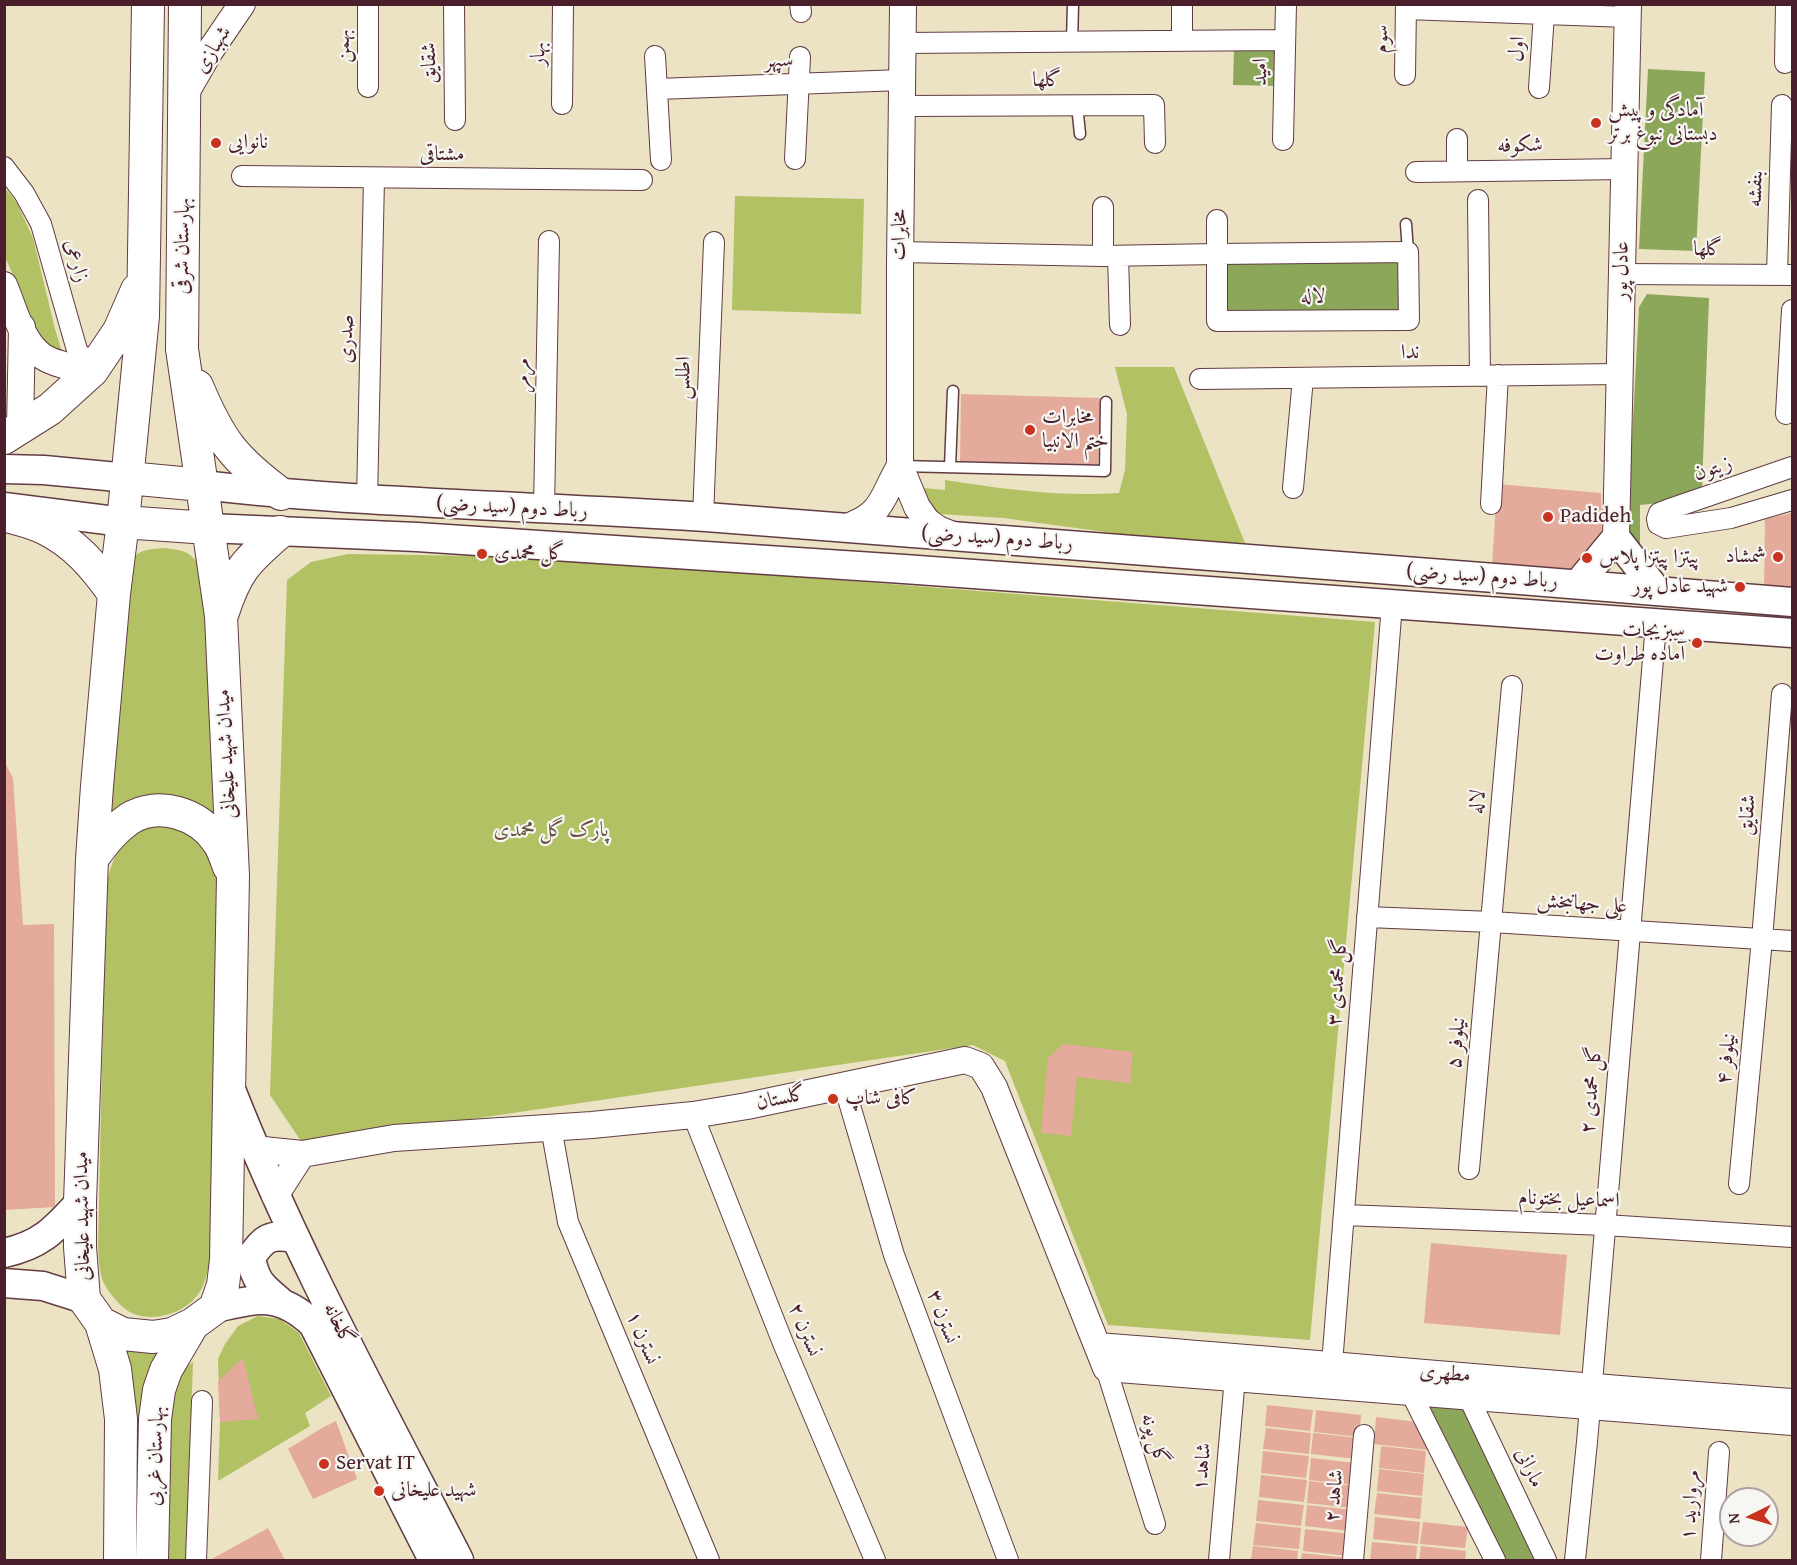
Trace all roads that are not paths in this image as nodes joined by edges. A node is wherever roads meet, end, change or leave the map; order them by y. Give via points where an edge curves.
1 (148, 4) edge
2 (185, 4) edge
3 (242, 4) edge
4 (368, 4) edge
5 (454, 4) edge
6 (563, 4) edge
7 (903, 4) edge
8 (1073, 4) edge
9 (1182, 4) edge
10 (1286, 4) edge
11 (1786, 4) edge
12 (1406, 7) edge
13 (1628, 11) edge
14 (1544, 14) junction
15 (1285, 40) junction
16 (1182, 41) junction
17 (1072, 42) junction
18 (902, 43) junction
19 (655, 56) dead end
20 (800, 57) dead end
21 (1785, 63) dead end
22 (1405, 75) dead end
23 (902, 80) junction
24 (797, 84) junction
25 (368, 87) dead end
26 (1539, 88) dead end
27 (657, 89) junction
28 (184, 96) junction
29 (562, 104) dead end
30 (1077, 105) junction
31 (1782, 105) dead end
32 (902, 106) junction
33 (455, 120) dead end
34 (1080, 134) dead end
35 (1457, 139) dead end
36 (1283, 140) dead end
37 (1155, 143) dead end
38 (795, 159) dead end
39 (661, 160) dead end
40 (4, 167) edge
41 (1624, 169) junction
42 (1457, 171) junction
43 (1416, 172) dead end
44 (242, 176) dead end
45 (374, 179) junction
46 (642, 180) dead end
47 (1478, 200) dead end
48 (1103, 207) dead end
49 (1217, 220) dead end
50 (1406, 224) dead end
51 (549, 241) dead end
52 (714, 242) dead end
53 (900, 252) junction
54 (1408, 252) junction
55 (1217, 254) junction
56 (1110, 256) junction
57 (1622, 274) junction
58 (144, 275) junction
59 (1785, 275) edge
60 (4, 285) edge
61 (1792, 310) edge
62 (1119, 324) dead end
63 (22, 327) junction
64 (141, 347) junction
65 (182, 349) junction
66 (92, 371) junction
67 (1620, 374) junction
68 (1489, 375) junction
69 (1303, 378) junction
70 (1200, 380) dead end
71 (952, 391) dead end
72 (1106, 402) dead end
73 (1786, 414) dead end
74 (12, 433) edge
75 (900, 466) junction
76 (950, 467) junction
77 (1792, 467) edge
78 (4, 469) edge
79 (44, 470) junction
80 (128, 478) junction
81 (202, 485) junction
82 (1293, 488) dead end
83 (281, 494) junction
84 (367, 500) junction
85 (1792, 500) edge
86 (417, 503) junction
87 (1491, 504) dead end
88 (4, 507) edge
89 (544, 509) junction
90 (37, 510) junction
91 (4, 515) edge
92 (703, 517) junction
93 (123, 522) junction
94 (208, 528) junction
95 (844, 528) junction
96 (280, 532) junction
97 (956, 536) junction
98 (417, 537) junction
99 (1616, 538) junction
100 (1578, 584) junction
101 (1657, 591) junction
102 (114, 594) junction
103 (1792, 602) edge
104 (1392, 604) junction
105 (221, 616) junction
106 (1656, 624) junction
107 (1792, 633) edge
108 (1512, 686) dead end
109 (1782, 694) dead end
110 (92, 860) junction
111 (233, 876) junction
112 (1367, 917) junction
113 (1492, 922) junction
114 (1629, 931) junction
115 (1762, 939) junction
116 (1792, 941) edge
117 (228, 1083) junction
118 (844, 1085) junction
119 (693, 1114) junction
120 (551, 1127) junction
121 (254, 1149) junction
122 (302, 1154) junction
123 (1469, 1169) dead end
124 (1739, 1184) dead end
125 (275, 1196) junction
126 (80, 1202) junction
127 (1344, 1215) junction
128 (1605, 1225) junction
129 (1792, 1237) edge
130 (294, 1238) junction
131 (5, 1251) edge
132 (4, 1283) edge
133 (282, 1303) junction
134 (93, 1311) junction
135 (204, 1316) junction
136 (1102, 1357) junction
137 (1332, 1364) junction
138 (1235, 1377) junction
139 (1410, 1391) junction
140 (1468, 1396) junction
141 (1590, 1397) junction
142 (202, 1401) dead end
143 (1792, 1402) edge
144 (1792, 1422) edge
145 (1364, 1435) dead end
146 (1719, 1452) dead end
147 (419, 1508) junction
148 (1155, 1524) dead end
149 (1480, 1529) junction
150 (869, 1559) edge
151 (120, 1560) edge
152 (152, 1560) edge
153 (196, 1560) edge
154 (417, 1560) edge
155 (433, 1560) edge
156 (459, 1560) edge
157 (471, 1560) edge
158 (709, 1560) edge
159 (1008, 1560) edge
160 (1219, 1560) edge
161 (1353, 1560) edge
162 (1477, 1560) edge
163 (1496, 1560) edge
164 (1546, 1560) edge
165 (1575, 1560) edge
166 (1711, 1560) edge

1 - 58 main road, بهارستان شرقی
2 - 28 main road, بهارستان شرقی
3 - 28 street, شهبازی
4 - 25 street, بهمن
5 - 33 street, شقایق
6 - 29 street, بهار
7 - 18 street, مخابرات
8 - 17 lane
9 - 16 street
10 - 15 street, امید
11 - 21 street
12 - 14 street
12 - 22 street, سوم
13 - 14 street
13 - 41 street, عادل پور
14 - 26 street, اول
15 - 16 street
15 - 36 street, امید
16 - 17 street
17 - 18 street
18 - 23 street, مخابرات
19 - 27 street
20 - 24 street
23 - 24 street, سپهر
23 - 32 street, مخابرات
24 - 27 street, سپهر
24 - 38 street
27 - 39 street
28 - 65 main road, بهارستان شرقی
30 - 32 street, گلها
30 - 34 lane
30 - 37 street, گلها via 1154,105
31 - 59 street, بنفشه
32 - 53 street, مخابرات
35 - 42 street
40 - 66 street, زارعی via 41,224 77,350
41 - 42 street, شکوفه
41 - 57 street, عادل پور
42 - 43 street, شکوفه
44 - 45 street, مشتاقی
45 - 46 street, مشتاقی
45 - 84 street, صدری
47 - 68 street
48 - 56 street
49 - 55 street, لاله
50 - 54 lane, لاله
51 - 89 street, مرمر
52 - 92 street, اطلس
53 - 56 street, لاله
53 - 75 street, مخابرات
54 - 55 street, لاله
54 - 55 street, لاله via 1408,320 1217,321
55 - 56 street, لاله
56 - 62 street
57 - 59 street, گلها
57 - 67 street, عادل پور
58 - 64 main road, بهارستان شرقی
58 - 66 main road via 119,331
60 - 63 street
61 - 73 street
63 - 66 street via 43,356
63 - 74 street
64 - 65 main road via 145,364 158,373 166,372
64 - 80 main road, بهارستان شرقی
65 - 81 main road, بهارستان شرقی
65 - 83 main road via 222,440 252,473
66 - 74 main road via 50,409
67 - 68 street, ندا
67 - 99 street, عادل پور
68 - 69 street, ندا
68 - 87 street
69 - 70 street, ندا
69 - 82 street
71 - 76 lane
72 - 76 lane via 1104,471
75 - 76 lane
75 - 95 street via 874,513
75 - 97 street via 927,521
77 - 85 street, زیتون via 1659,513 1657,519 1666,528 1731,518
78 - 79 main road
79 - 80 main road
79 - 90 main road via 63,481 66,493 58,505
80 - 81 main road
80 - 93 main road, میدان شهید علیخانی
81 - 83 main road, رباط دوم (سید رضی)
81 - 94 main road, میدان شهید علیخانی
83 - 84 main road, رباط دوم (سید رضی)
84 - 86 main road, رباط دوم (سید رضی)
86 - 89 main road, رباط دوم (سید رضی)
86 - 98 main road via 411,515 411,527
88 - 90 main road
89 - 92 main road, رباط دوم (سید رضی)
90 - 93 main road
91 - 102 main road via 43,527 70,543 94,566
92 - 95 main road, رباط دوم (سید رضی)
93 - 94 main road
93 - 102 main road, میدان شهید علیخانی
94 - 96 main road, رباط دوم (سید رضی)
94 - 105 main road, میدان شهید علیخانی
95 - 97 main road, رباط دوم (سید رضی)
96 - 98 main road, رباط دوم (سید رضی)
96 - 105 main road via 246,562 231,586
97 - 100 main road, رباط دوم (سید رضی)
98 - 104 main road, رباط دوم (سید رضی)
99 - 100 main road
99 - 101 main road
100 - 101 main road, رباط دوم (سید رضی)
101 - 103 main road, رباط دوم (سید رضی)
102 - 110 main road, میدان شهید علیخانی
104 - 106 main road, رباط دوم (سید رضی)
104 - 112 street, گل محمدی ۳
105 - 111 main road, میدان شهید علیخانی
106 - 107 main road, رباط دوم (سید رضی)
106 - 114 street, گل محمدی ۲
108 - 113 street, لاله
109 - 115 street, شقایق
110 - 111 main road via 108,837 131,818 159,810 178,812 204,825 219,843
110 - 126 main road, میدان شهید علیخانی
111 - 117 main road, میدان شهید علیخانی
112 - 113 street, علی جهانبخش
112 - 127 street, گل محمدی ۳
113 - 114 street, علی جهانبخش
113 - 123 street, نیلوفر ۵
114 - 115 street, علی جهانبخش
114 - 128 street, گل محمدی ۲
115 - 116 street, علی جهانبخش
115 - 124 street, نیلوفر ۴
117 - 121 main road, گلخانه
117 - 135 main road, میدان شهید علیخانی via 226,1260 223,1285
118 - 119 street, گلستان
118 - 136 street, گلستان via 966,1060 981,1066 994,1087
118 - 159 street, نسترن ۳ via 894,1255
119 - 120 street, گلستان
119 - 150 street, نسترن ۲
120 - 122 street, گلستان via 394,1138
120 - 158 street, نسترن ۱ via 568,1222
121 - 122 street, گلستان
121 - 125 main road, گلخانه
122 - 125 street
125 - 130 main road, گلخانه
126 - 131 main road via 36,1243
126 - 134 main road, میدان شهید علیخانی via 80,1247
127 - 128 street, اسماعیل بختونام
127 - 137 street, گل محمدی ۳
128 - 129 street, اسماعیل بختونام
128 - 141 street, گل محمدی ۲
130 - 133 main road via 276,1235 262,1241 251,1257 254,1274
130 - 147 main road, گلخانه
132 - 134 main road via 43,1286
133 - 135 main road, گلخانه via 258,1299
133 - 147 main road, گلخانه via 313,1324
134 - 135 main road via 123,1334 153,1337 172,1334
134 - 151 main road, بهارستان غربی via 114,1369 121,1419
135 - 152 main road, بهارستان غربی via 166,1370 159,1390
136 - 137 street, مطهری
136 - 138 street, مطهری
136 - 148 street, گل پونه
137 - 141 street, مطهری
138 - 139 street, مطهری
138 - 160 street, شاهد۱
139 - 140 street, مطهری
139 - 149 street
140 - 141 street, مطهری
140 - 164 street, مارانی
141 - 143 street, مطهری
141 - 144 street, مطهری
141 - 165 street, گل محمدی ۲
142 - 153 street, بهارستان غربی
145 - 161 street, شاهد ۲
146 - 166 street, مروارید ۱
147 - 154 street
147 - 155 main road, گلخانه
147 - 156 main road, گلخانه
147 - 157 street via 462,1543
149 - 162 street
149 - 163 street

